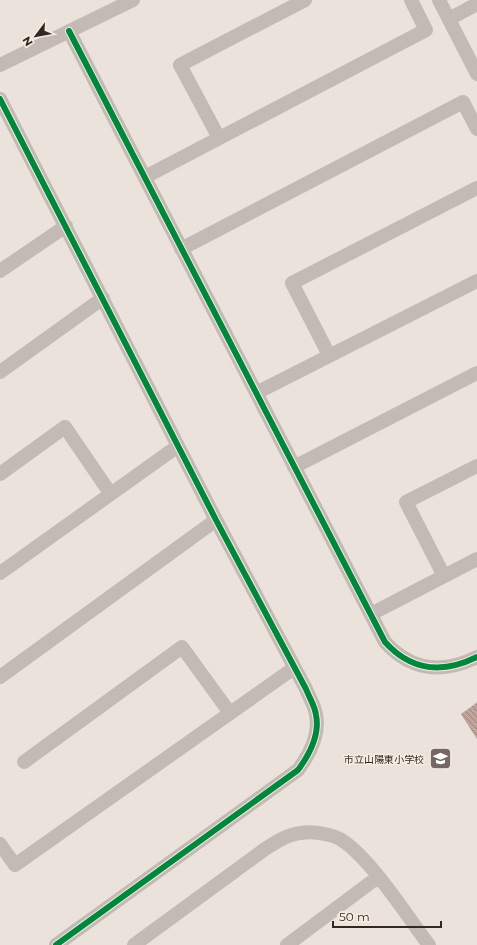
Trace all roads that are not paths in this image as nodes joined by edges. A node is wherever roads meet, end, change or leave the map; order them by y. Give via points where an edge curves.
1 (133, 0) edge
2 (305, 0) edge
3 (411, 0) edge
4 (438, 0) edge
5 (477, 4) edge
6 (449, 19) junction
7 (69, 31) junction
8 (0, 64) edge
9 (477, 74) edge
10 (0, 99) edge
11 (477, 129) edge
12 (219, 138) junction
13 (145, 177) junction
14 (477, 188) edge
15 (66, 226) junction
16 (182, 249) junction
17 (3, 263) edge
18 (477, 281) edge
19 (103, 298) junction
20 (329, 356) junction
21 (0, 372) edge
22 (477, 374) edge
23 (256, 393) junction
24 (178, 446) junction
25 (477, 466) edge
26 (294, 467) junction
27 (0, 474) edge
28 (110, 493) junction
29 (216, 520) junction
30 (477, 559) edge
31 (0, 573) edge
32 (444, 576) junction
33 (371, 614) junction
34 (477, 657) edge
35 (294, 668) junction
36 (0, 677) edge
37 (230, 713) junction
38 (24, 762) dead end
39 (0, 844) edge
40 (378, 877) junction
41 (56, 945) edge
42 (134, 945) edge
43 (287, 945) edge
44 (429, 945) edge

1 - 7 street
2 - 12 street via 180,65
3 - 12 street via 426,30
4 - 6 street
5 - 6 street
6 - 9 street
7 - 8 street
7 - 13 street
10 - 15 street
11 - 16 street via 463,102
12 - 13 street
13 - 16 street
14 - 20 street via 292,283
15 - 17 street
15 - 19 street
16 - 23 street
18 - 20 street
19 - 21 street
19 - 24 street
20 - 23 street
22 - 26 street
23 - 26 street
24 - 28 street
24 - 29 street
25 - 32 street via 406,502
26 - 33 street
27 - 28 street via 65,428
28 - 31 street
29 - 35 street
29 - 36 street
30 - 32 street
32 - 33 street
33 - 34 street via 385,642 407,660 438,668 453,666
35 - 37 street
35 - 41 street via 317,715 315,739 308,757 298,770
37 - 38 street via 182,647
37 - 39 street via 15,865
40 - 42 street via 354,850 339,839 301,832 283,838 265,849
40 - 43 street
40 - 44 street

